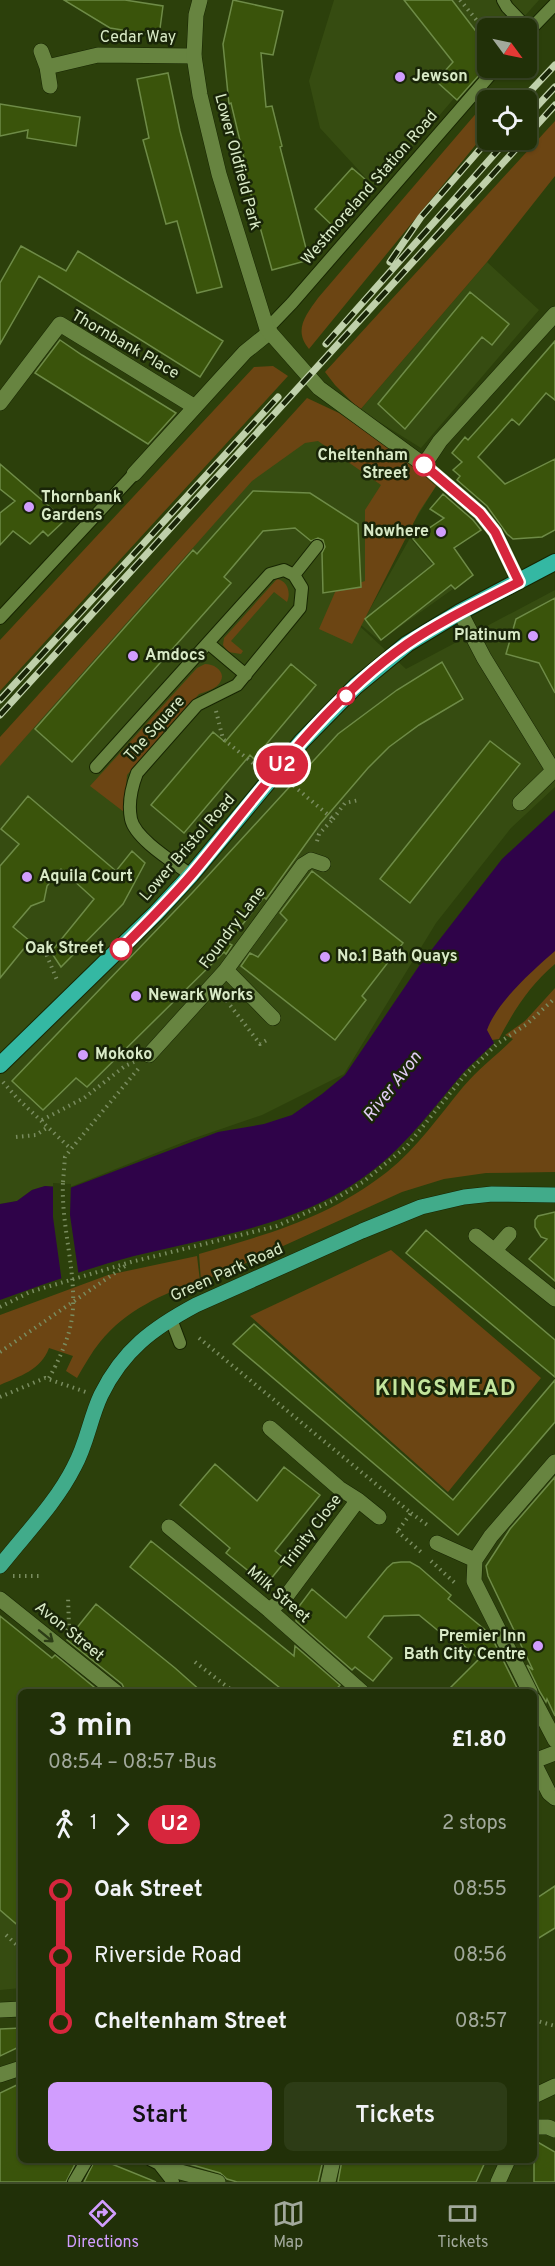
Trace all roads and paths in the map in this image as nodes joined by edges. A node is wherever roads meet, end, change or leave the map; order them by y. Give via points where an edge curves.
1 (200, 0) edge
2 (460, 0) edge
3 (503, 0) edge
4 (555, 4) edge
5 (516, 18) edge
6 (477, 21) edge
7 (537, 23) edge
8 (41, 51) dead end
9 (194, 56) junction
10 (47, 67) junction
11 (487, 78) edge
12 (50, 86) dead end
13 (555, 314) edge
14 (269, 331) junction
15 (0, 403) edge
16 (195, 407) junction
17 (424, 465) junction
18 (135, 474) joint
19 (317, 546) dead end
20 (555, 562) edge
21 (294, 575) junction
22 (519, 582) junction
23 (460, 612) junction
24 (0, 618) edge
25 (208, 643) junction
26 (246, 675) junction
27 (218, 719) dead end
28 (254, 764) dead end
29 (96, 767) dead end
30 (554, 769) edge
31 (288, 781) dead end
32 (359, 800) dead end
33 (520, 803) dead end
34 (333, 819) junction
35 (317, 862) joint
36 (191, 875) junction
37 (42, 944) dead end
38 (226, 970) junction
39 (57, 980) dead end
40 (214, 984) junction
41 (555, 998) edge
42 (273, 1018) dead end
43 (267, 1040) dead end
44 (149, 1055) dead end
45 (1, 1066) edge
46 (138, 1068) dead end
47 (129, 1078) dead end
48 (42, 1120) junction
49 (48, 1127) junction
50 (16, 1137) dead end
51 (71, 1149) junction
52 (555, 1195) edge
53 (509, 1234) dead end
54 (476, 1236) dead end
55 (495, 1250) junction
56 (131, 1262) junction
57 (555, 1299) edge
58 (0, 1307) edge
59 (171, 1319) junction
60 (199, 1338) dead end
61 (180, 1343) dead end
62 (0, 1352) edge
63 (49, 1378) junction
64 (82, 1391) dead end
65 (0, 1397) edge
66 (270, 1428) dead end
67 (555, 1462) edge
68 (358, 1500) junction
69 (379, 1517) joint
70 (169, 1527) dead end
71 (397, 1532) junction
72 (436, 1543) dead end
73 (422, 1554) dead end
74 (475, 1560) junction
75 (6, 1570) edge
76 (42, 1576) dead end
77 (68, 1596) dead end
78 (0, 1599) edge
79 (269, 1610) junction
80 (57, 1645) junction
81 (195, 1662) dead end
82 (112, 1689) edge
83 (230, 1689) edge
84 (359, 1689) edge
85 (528, 1689) edge
86 (537, 1706) edge
87 (555, 1740) edge
88 (555, 1753) edge
89 (537, 1761) edge
90 (537, 1768) edge
91 (555, 1798) edge
92 (6, 1935) dead end
93 (18, 1946) edge
94 (18, 2009) edge
95 (0, 2010) edge
96 (537, 2021) edge
97 (555, 2026) edge
98 (18, 2069) edge
99 (0, 2075) edge
100 (537, 2127) edge
101 (555, 2130) edge
102 (85, 2163) edge
103 (157, 2163) edge
104 (332, 2163) edge
105 (507, 2163) edge
106 (170, 2171) edge
107 (74, 2182) edge
108 (218, 2182) edge
109 (328, 2182) edge
110 (498, 2182) edge

1 - 9 street, Lower Oldfield Park
2 - 6 path
3 - 5 lane
4 - 7 lane
8 - 10 street
9 - 10 street, Cedar Way via 99,55
9 - 14 street, Lower Oldfield Park via 219,174
10 - 12 street
11 - 14 lane, Westmoreland Station Road
13 - 17 street via 440,441
14 - 16 street
14 - 17 street via 319,388
15 - 16 street, Thornbank Place via 60,324
16 - 18 street
17 - 22 street via 480,513 495,532
18 - 24 lane
19 - 21 lane
20 - 22 highway, Lower Bristol Road
21 - 25 lane, The Square via 284,570 270,574
21 - 26 lane, The Square via 302,588 300,608
22 - 23 highway, Lower Bristol Road
23 - 30 street via 484,658
23 - 36 highway, Lower Bristol Road via 406,644 327,714
25 - 26 lane
25 - 29 lane, The Square
26 - 36 lane, The Square via 237,685 197,705 137,773 132,787 131,819 136,830
27 - 28 path via 223,739
30 - 33 street
31 - 34 path
32 - 34 path via 345,803
34 - 35 path via 319,834
35 - 38 street, Foundry Lane via 303,865
36 - 45 highway, Lower Bristol Road
37 - 39 path
38 - 40 street, Foundry Lane
38 - 42 street
40 - 43 path via 260,1044
40 - 44 street, Foundry Lane
41 - 56 path via 497,1044 465,1075 406,1147 363,1182 315,1210 277,1226
45 - 48 path via 18,1099
46 - 48 path via 138,1063 131,1063 84,1098
47 - 51 path
48 - 49 path
49 - 50 path via 36,1135
49 - 51 path
51 - 63 path, bridge via 65,1157 63,1216 73,1310 64,1348
52 - 59 main road, Green Park Road via 492,1194 421,1207
53 - 55 street
54 - 55 street
55 - 57 street
56 - 58 path via 30,1292
56 - 62 path
59 - 61 lane
59 - 75 main road, Green Park Road via 146,1335 120,1364 101,1396 85,1444 64,1485
60 - 71 path via 411,1513
63 - 64 path
63 - 65 path
66 - 68 street, Trinity Close
67 - 74 street via 490,1536
68 - 69 street, Trinity Close
68 - 79 street, Trinity Close via 285,1598
69 - 71 path
70 - 79 street, Milk Street
71 - 73 path
72 - 74 street
74 - 85 street via 474,1581
75 - 76 path
77 - 80 path via 69,1627
78 -> 80 street, Avon Street
79 - 84 street, Milk Street
80 - 82 street, Avon Street
81 - 83 path
86 - 87 street
88 - 89 street
90 - 91 street
92 - 93 path
94 - 95 street
96 - 97 path
98 - 99 street
100 - 101 street
102 - 107 lane
103 - 106 lane
104 - 109 street
105 - 110 street
106 - 108 street

